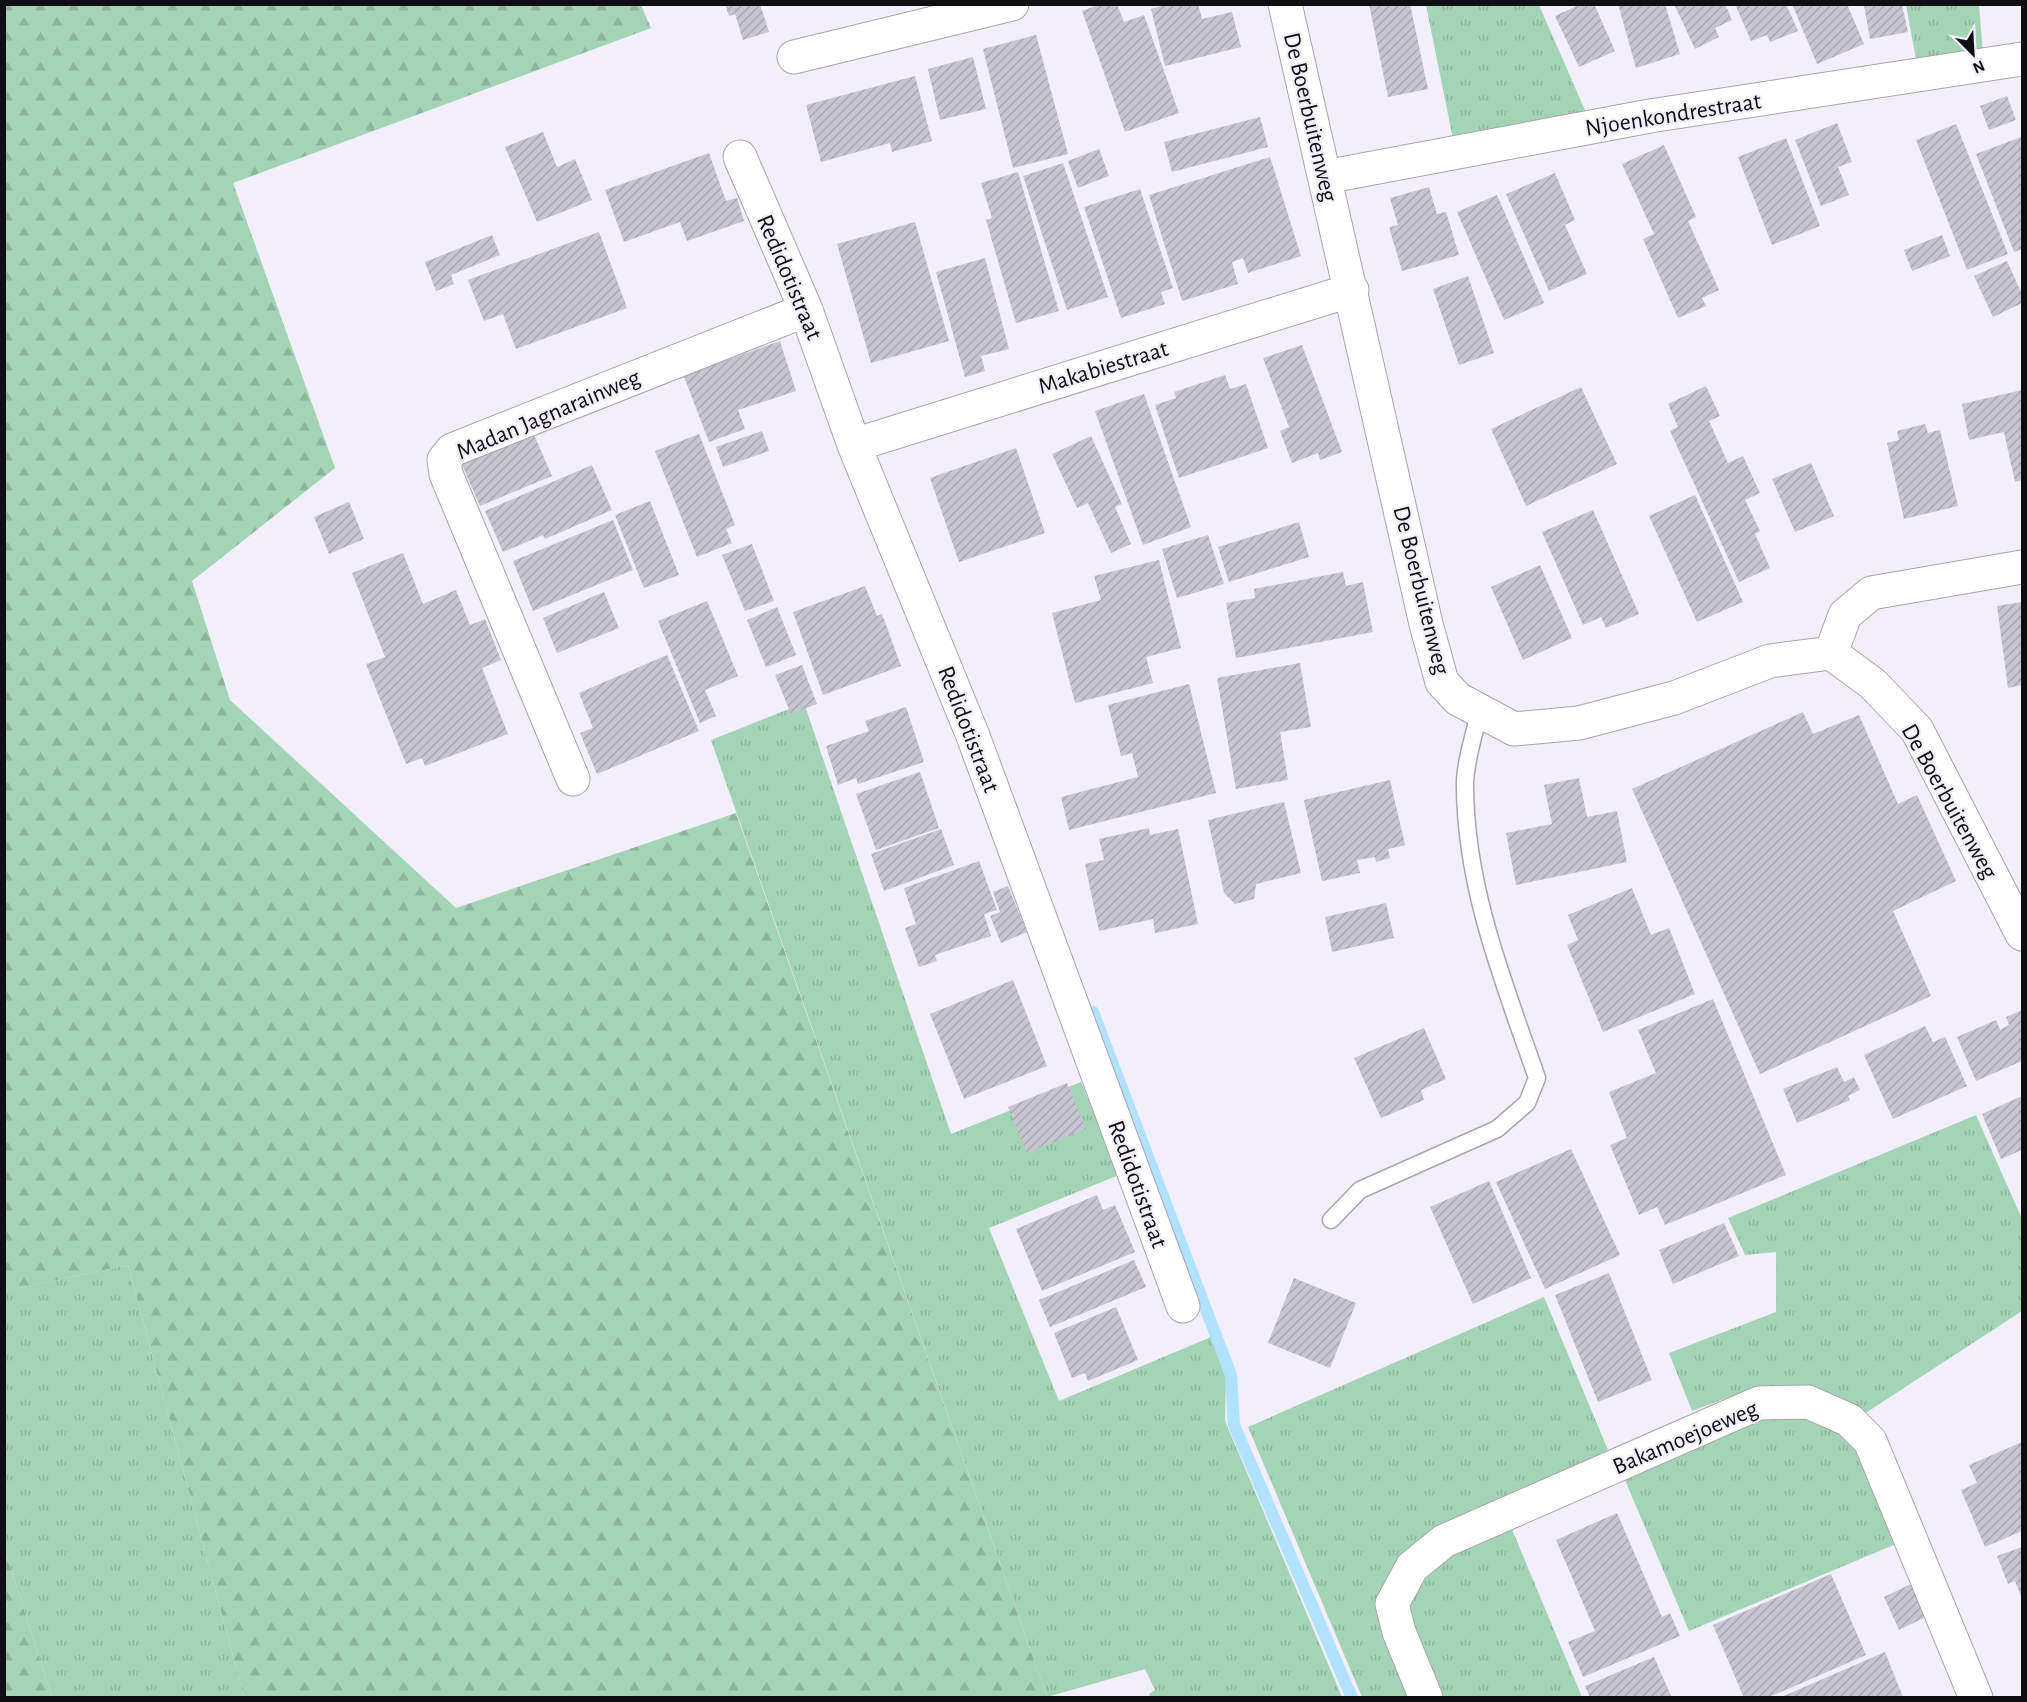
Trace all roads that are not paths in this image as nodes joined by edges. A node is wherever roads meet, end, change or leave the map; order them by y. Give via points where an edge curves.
1 (1012, 4) edge
2 (1285, 4) edge
3 (794, 57) dead end
4 (2022, 59) edge
5 (740, 157) dead end
6 (1325, 177) junction
7 (1352, 290) junction
8 (806, 310) junction
9 (854, 445) junction
10 (2022, 567) edge
11 (1831, 653) junction
12 (1479, 713) junction
13 (573, 779) dead end
14 (2022, 934) edge
15 (1331, 1220) dead end
16 (1183, 1306) dead end
17 (1426, 1698) edge
18 (1976, 1698) edge

1 - 3 street
2 - 6 street, De Boerbuitenweg
4 - 6 street, Njoenkondrestraat via 1650,116
5 - 8 street, Redidotistraat
6 - 7 street, De Boerbuitenweg
7 - 9 street, Makabiestraat
7 - 12 street, De Boerbuitenweg via 1442,682
8 - 9 street, Redidotistraat
8 - 13 street, Madan Jagnarainweg via 452,450 444,460 446,474
9 - 16 street, Redidotistraat via 973,736
10 - 11 street via 1871,593 1845,615
11 - 12 street, De Boerbuitenweg via 1770,661 1674,698 1579,723 1514,729
11 - 14 street, De Boerbuitenweg via 1873,684 1917,730
12 - 15 lane via 1465,783 1469,848 1485,927 1536,1078 1527,1103 1497,1129 1360,1190
17 - 18 street, Bakamoejoeweg via 1392,1604 1412,1567 1444,1541 1759,1403 1808,1401 1849,1420 1870,1441

